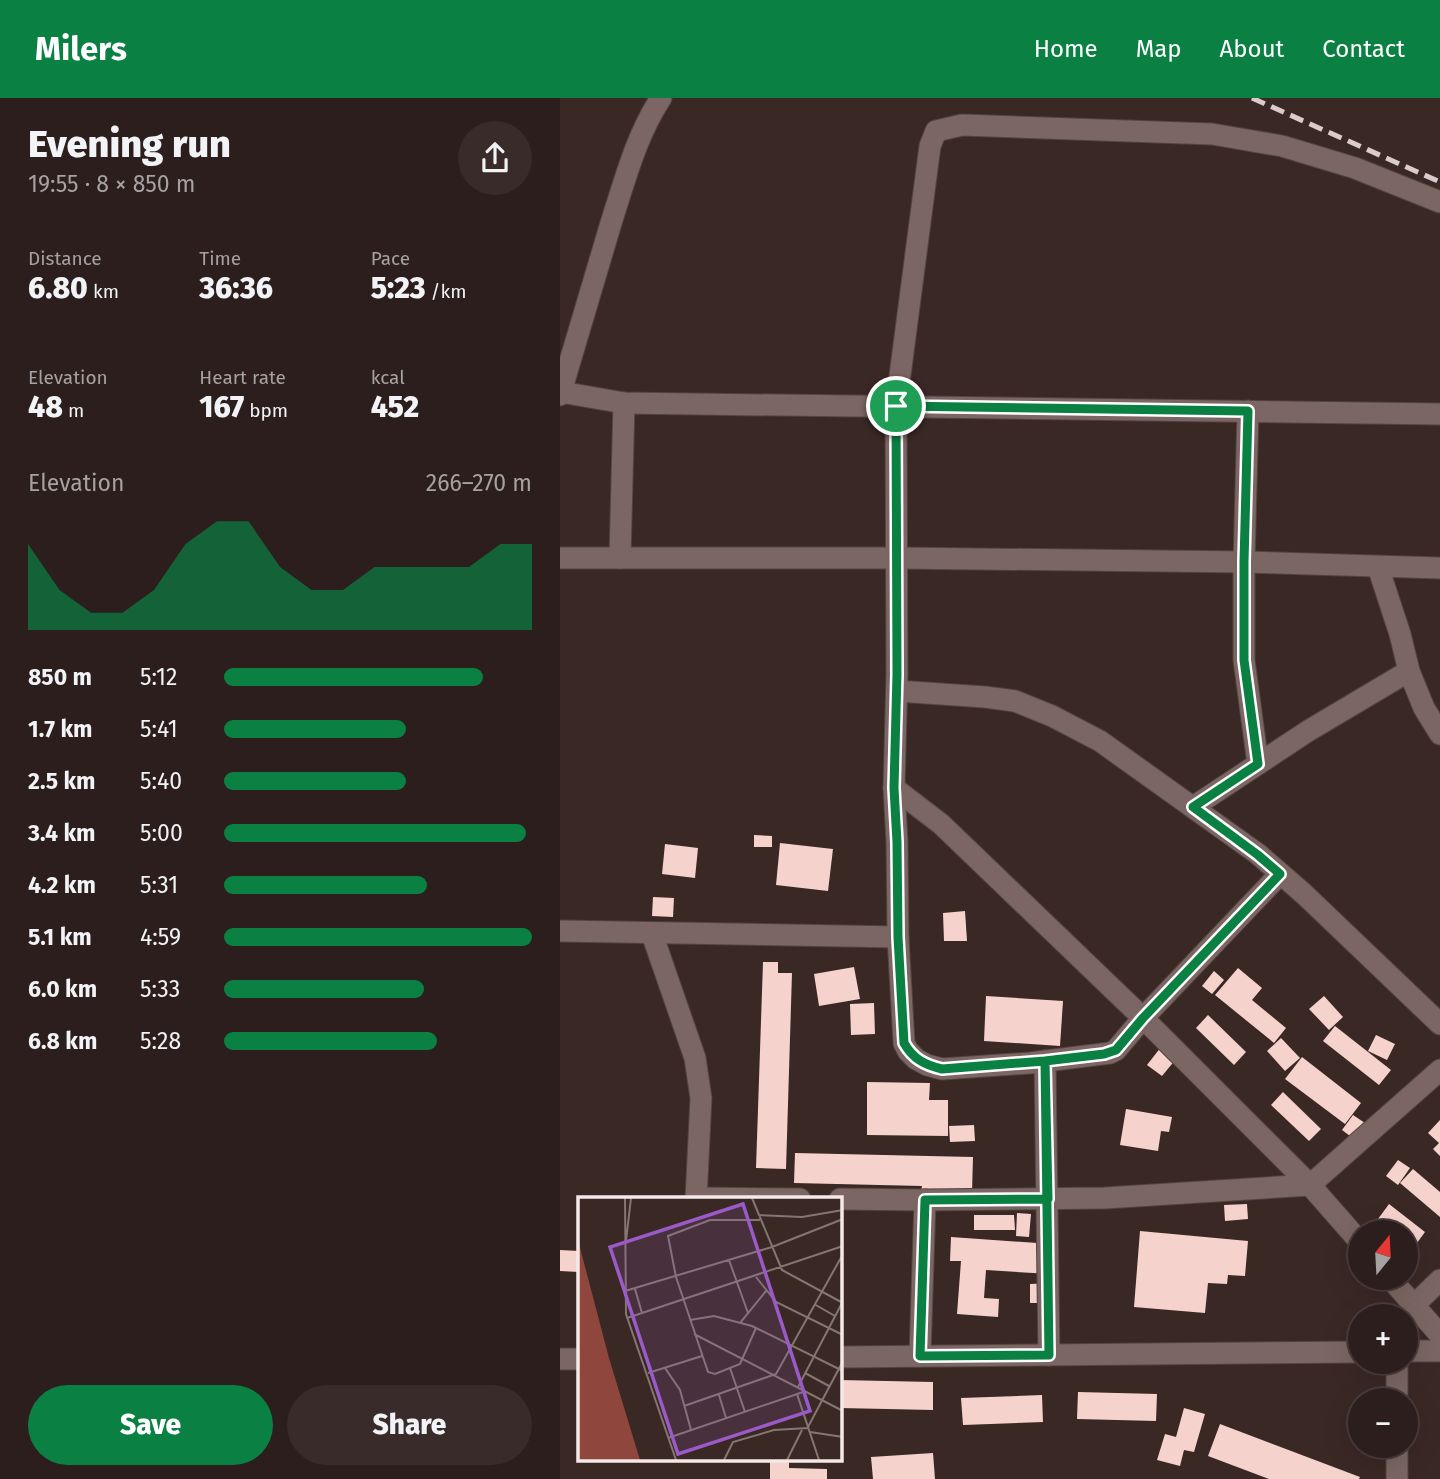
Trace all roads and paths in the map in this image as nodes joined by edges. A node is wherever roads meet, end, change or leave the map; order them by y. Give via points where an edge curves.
1 (655, 103) edge
2 (1440, 202) edge
3 (560, 393) edge
4 (624, 402) junction
5 (896, 406) junction
6 (1248, 411) junction
7 (1440, 414) edge
8 (560, 558) edge
9 (620, 558) junction
10 (898, 558) junction
11 (1244, 562) junction
12 (1378, 567) junction
13 (1440, 568) edge
14 (1409, 671) junction
15 (897, 691) junction
16 (1440, 734) edge
17 (1258, 764) junction
18 (894, 788) junction
19 (1193, 807) junction
20 (1280, 874) junction
21 (560, 931) edge
22 (652, 934) junction
23 (898, 937) junction
24 (1143, 1018) junction
25 (1440, 1024) edge
26 (1045, 1061) junction
27 (1440, 1070) edge
28 (1310, 1185) junction
29 (696, 1197) edge
30 (842, 1199) edge
31 (1048, 1199) junction
32 (925, 1200) junction
33 (1348, 1228) edge
34 (1440, 1280) edge
35 (1401, 1290) edge
36 (1413, 1304) edge
37 (1415, 1304) edge
38 (1418, 1310) edge
39 (1440, 1335) edge
40 (1440, 1350) edge
41 (1418, 1351) edge
42 (1348, 1352) edge
43 (1049, 1355) junction
44 (920, 1356) junction
45 (842, 1357) edge
46 (560, 1359) edge
47 (578, 1359) edge
48 (1397, 1458) edge
49 (1397, 1479) edge

1 - 3 street via 627,173
2 - 5 street via 1306,153 1212,134 962,125 936,131 930,146
3 - 4 street
4 - 5 street
4 - 9 street
5 - 6 street
5 - 10 street
6 - 7 street
6 - 11 street
8 - 9 street
9 - 10 street
10 - 11 street
10 - 15 street
11 - 12 street
11 - 17 street via 1244,660
12 - 13 street
12 - 14 street
14 - 16 street
14 - 17 street
15 - 18 street
15 - 19 street via 1015,701 1100,741
17 - 19 street
18 - 23 street
18 - 24 street via 941,824
19 - 20 street
20 - 24 street
20 - 25 street
21 - 22 street
22 - 23 street
22 - 29 street via 695,1058 701,1098
23 - 26 street via 904,1043 916,1059 942,1069
24 - 26 street via 1110,1053
24 - 28 street
26 - 31 street
27 - 28 street
28 - 31 street
28 - 33 street
30 - 32 street
31 - 32 street
31 - 43 street
32 - 44 street
34 - 37 street
35 - 36 street
38 - 39 street
40 - 41 street
42 - 43 street
43 - 44 street
44 - 45 street
46 - 47 street
48 - 49 street

